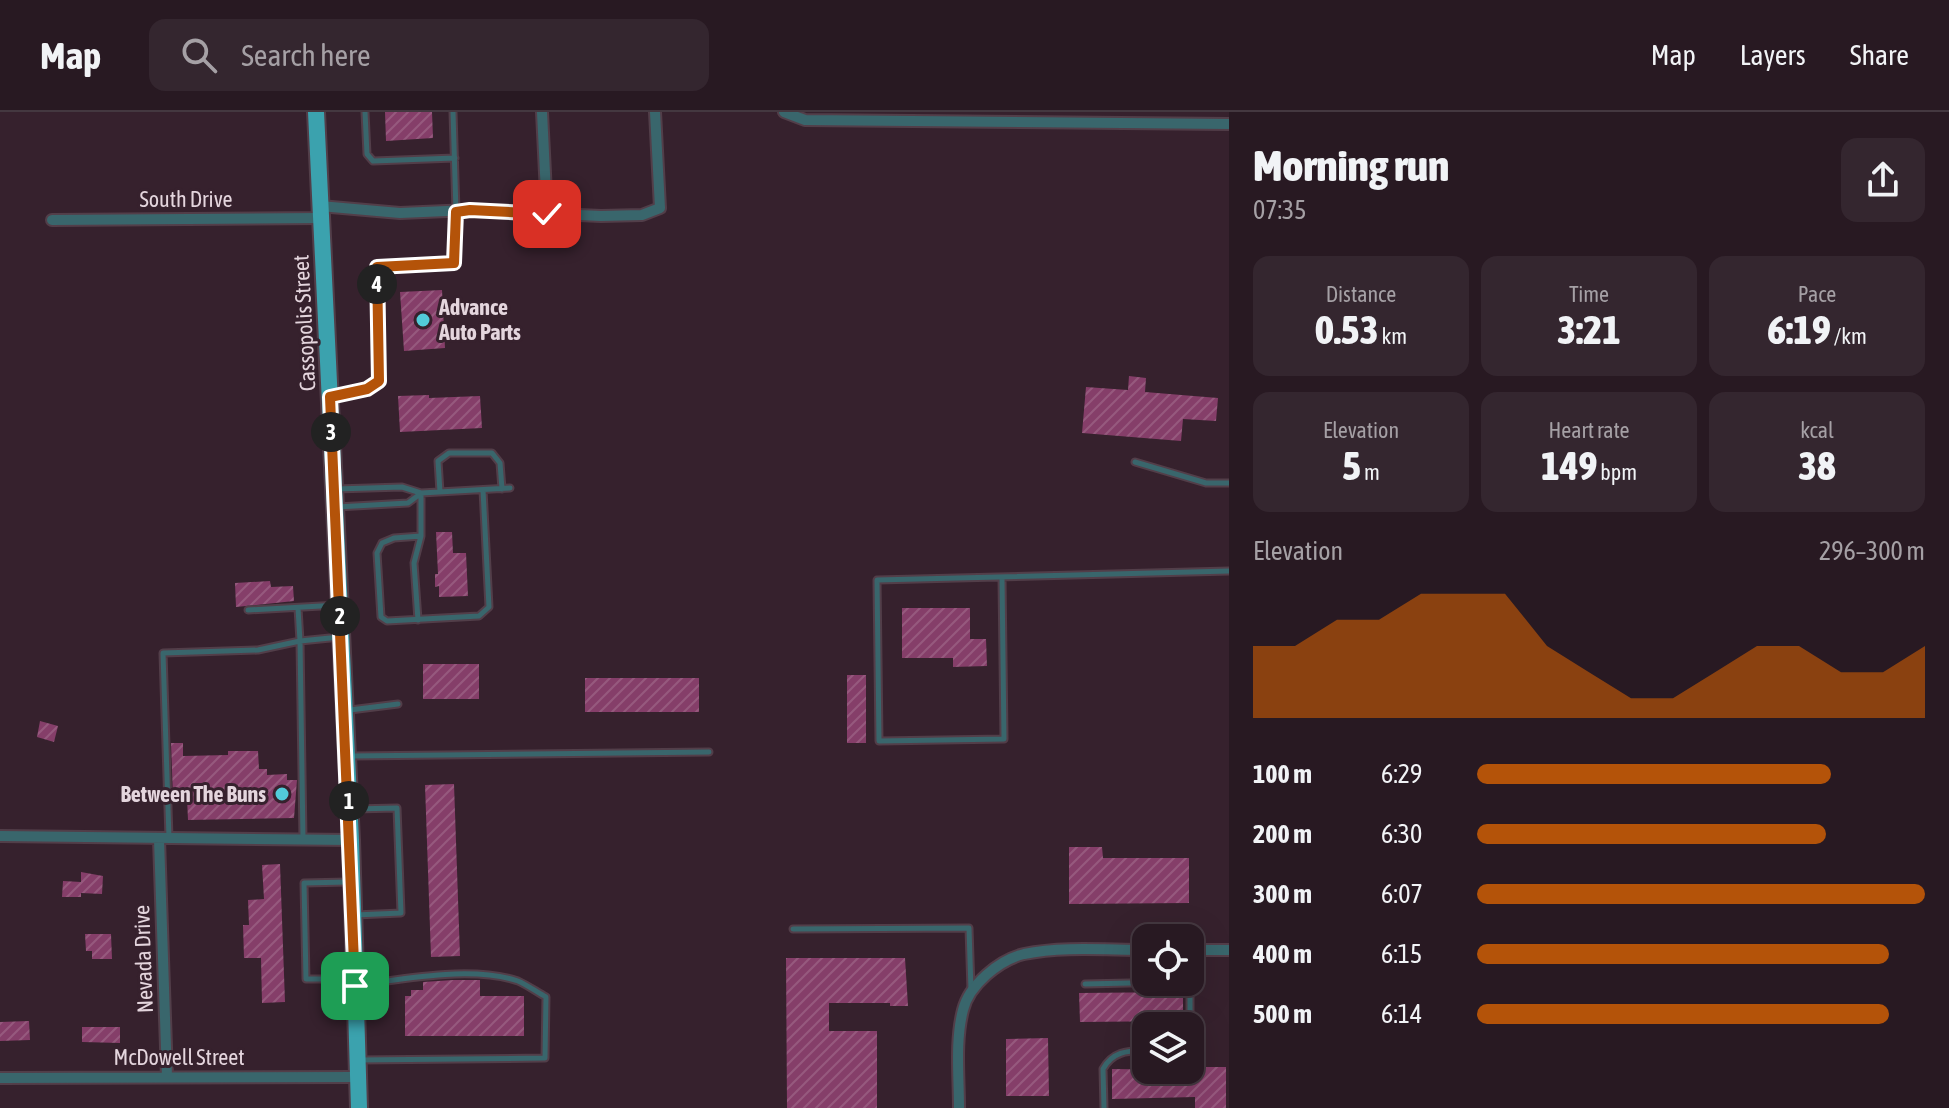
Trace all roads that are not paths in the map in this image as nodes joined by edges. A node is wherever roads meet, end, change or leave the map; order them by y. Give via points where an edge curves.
1 (316, 112) edge
2 (365, 112) edge
3 (453, 112) edge
4 (542, 112) edge
5 (655, 112) edge
6 (785, 113) edge
7 (1229, 124) edge
8 (455, 158) junction
9 (321, 212) junction
10 (456, 212) junction
11 (547, 214) junction
12 (52, 220) dead end
13 (330, 397) junction
14 (1135, 462) dead end
15 (1229, 483) edge
16 (510, 488) dead end
17 (334, 489) junction
18 (502, 489) junction
19 (483, 490) junction
20 (440, 492) junction
21 (421, 493) junction
22 (335, 507) junction
23 (421, 536) junction
24 (1229, 571) edge
25 (1002, 578) junction
26 (340, 605) junction
27 (298, 608) junction
28 (248, 610) dead end
29 (418, 620) junction
30 (341, 637) junction
31 (300, 641) junction
32 (398, 704) dead end
33 (345, 710) junction
34 (709, 752) dead end
35 (347, 756) junction
36 (349, 809) junction
37 (0, 836) edge
38 (164, 839) junction
39 (303, 840) junction
40 (351, 840) junction
41 (352, 882) junction
42 (353, 915) junction
43 (793, 929) dead end
44 (1132, 950) edge
45 (1204, 950) edge
46 (1229, 950) edge
47 (355, 982) junction
48 (1132, 983) edge
49 (1085, 984) dead end
50 (971, 991) junction
51 (1132, 1051) edge
52 (358, 1060) junction
53 (167, 1077) junction
54 (358, 1077) junction
55 (0, 1078) edge
56 (359, 1108) edge
57 (959, 1108) edge
58 (1104, 1108) edge

1 - 9 main road, Cassopolis Street
2 - 8 lane via 367,154 373,161
3 - 8 lane
4 - 11 street
5 - 11 street, South Drive via 660,208 642,215
6 - 7 street via 805,120
8 - 10 lane
9 - 10 street, South Drive
9 - 12 street, South Drive
9 - 13 main road, Cassopolis Street
10 - 11 street, South Drive
10 - 13 lane via 454,263 377,267 379,381
13 - 17 main road, Cassopolis Street
14 - 15 lane via 1206,483
16 - 18 lane
17 - 21 lane via 402,487
17 - 22 main road, Cassopolis Street
18 - 19 lane
18 - 20 lane via 500,463 492,453 449,453 438,461
19 - 20 lane
19 - 29 lane via 489,607 479,616
20 - 21 lane
21 - 22 lane via 408,503
21 - 23 lane
22 - 26 main road, Cassopolis Street
23 - 29 lane via 414,563
23 - 29 lane via 394,538 382,543 377,553 381,617
24 - 25 lane
25 - 25 lane via 877,580 879,741 1004,739
26 - 27 lane
26 - 30 main road, Cassopolis Street
27 - 28 lane
27 - 31 lane
30 - 31 lane
30 - 33 main road, Cassopolis Street
31 - 38 lane via 258,650 163,653
31 - 39 lane
32 - 33 lane
33 - 35 main road, Cassopolis Street
34 - 35 lane
35 - 36 main road, Cassopolis Street
36 - 40 main road, Cassopolis Street
36 - 42 lane via 397,808 400,868 401,913
37 - 38 street
38 - 39 street
38 - 53 street, Nevada Drive
39 - 40 street
40 - 41 main road, Cassopolis Street
41 - 42 main road, Cassopolis Street
41 - 47 lane via 304,883 306,979
42 - 47 main road, Cassopolis Street
43 - 50 lane via 969,928
44 - 50 street via 1021,955 992,970
45 - 46 street
47 - 52 main road, Cassopolis Street
47 - 52 lane via 486,976 518,982 546,997 545,1058
48 - 49 lane
50 - 57 street via 959,1042
51 - 58 lane via 1122,1051 1103,1069
52 - 54 main road, Cassopolis Street
53 - 54 street, McDowell Street
53 - 55 street, McDowell Street
54 - 56 main road, Cassopolis Street

